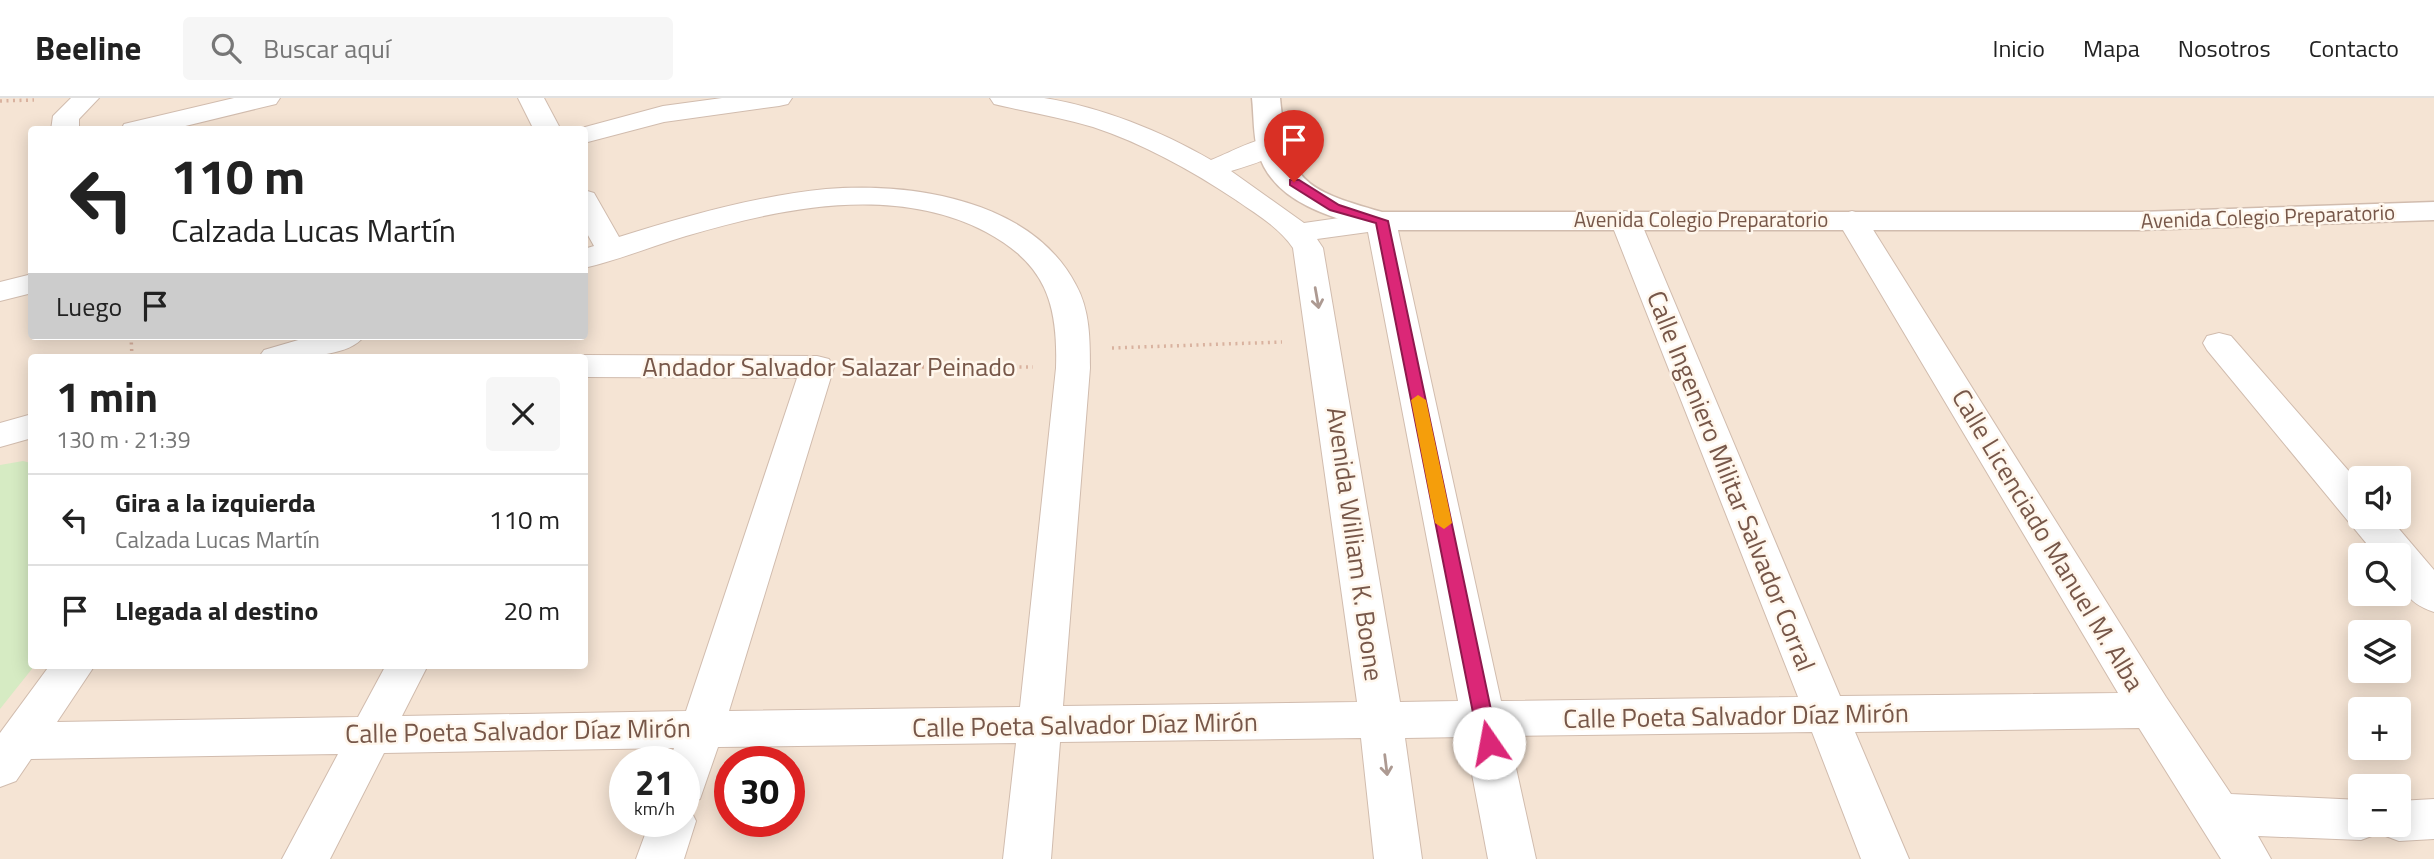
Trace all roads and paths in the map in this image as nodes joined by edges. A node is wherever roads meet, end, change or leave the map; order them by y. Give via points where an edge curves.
1 (86, 98) edge
2 (267, 98) edge
3 (531, 98) edge
4 (717, 98) edge
5 (779, 98) edge
6 (1003, 98) edge
7 (1266, 98) edge
8 (663, 114) junction
9 (63, 126) edge
10 (151, 126) edge
11 (546, 126) edge
12 (588, 134) edge
13 (1271, 144) junction
14 (1211, 169) junction
15 (2434, 211) edge
16 (588, 215) edge
17 (1625, 220) junction
18 (1852, 220) junction
19 (1381, 221) junction
20 (1299, 233) junction
21 (598, 254) edge
22 (28, 281) edge
23 (28, 282) edge
24 (0, 284) edge
25 (0, 292) edge
26 (1325, 341) junction
27 (2220, 343) dead end
28 (331, 345) edge
29 (290, 354) edge
30 (1073, 359) junction
31 (588, 366) edge
32 (817, 367) junction
33 (28, 427) edge
34 (0, 435) edge
35 (2348, 495) edge
36 (2377, 529) edge
37 (2389, 543) edge
38 (2411, 569) edge
39 (2434, 597) edge
40 (71, 669) edge
41 (405, 669) edge
42 (2151, 710) junction
43 (1826, 715) junction
44 (1484, 719) junction
45 (1381, 721) junction
46 (1041, 726) junction
47 (703, 727) junction
48 (372, 734) junction
49 (697, 746) edge
50 (10, 754) edge
51 (2220, 814) junction
52 (2348, 819) edge
53 (668, 837) edge
54 (306, 859) edge
55 (660, 859) edge
56 (1027, 859) edge
57 (1398, 859) edge
58 (1512, 859) edge
59 (1885, 859) edge
60 (2247, 859) edge

1 - 9 street via 66,116
2 - 10 street
3 - 11 street
4 - 8 street
5 - 8 street
6 - 14 street via 1101,120 1154,139
7 - 13 street
8 - 12 street
13 - 14 street
13 - 19 street via 1282,172 1307,192 1334,207
14 - 20 street
15 - 18 street, Avenida Colegio Preparatorio via 2154,221
16 - 21 street
17 - 18 street, Avenida Colegio Preparatorio
17 - 19 street, Avenida Colegio Preparatorio
17 - 43 street, Calle Ingeniero Militar Salvador Corral
18 - 42 street, Calle Licenciado Manuel M. Alba
19 - 20 street, Avenida Colegio Preparatorio
19 - 44 street
20 -> 26 street, Avenida William K. Boone via 1308,248
21 - 30 street via 761,207 828,198 887,197 934,204 990,221 1032,247 1057,277 1070,314
22 - 24 street
23 - 25 street
26 - 30 path, Andador Salvador Salazar Peinado
26 - 45 street, Avenida William K. Boone
27 - 35 street
28 - 29 street
30 - 32 path, Andador Salvador Salazar Peinado
30 - 46 street
31 - 32 street, Andador Salvador Salazar Peinado
32 - 47 street
33 - 34 street
36 - 37 street
38 - 39 street
40 - 50 street
41 - 48 street
42 - 43 street, Calle Poeta Salvador Díaz Mirón
42 - 51 street, Calle Licenciado Manuel M. Alba
43 - 44 street, Calle Poeta Salvador Díaz Mirón
43 - 59 street, Calle Ingeniero Militar Salvador Corral
44 - 45 street, Calle Poeta Salvador Díaz Mirón
44 - 58 street
45 - 46 street, Calle Poeta Salvador Díaz Mirón
45 -> 57 street, Avenida William K. Boone
46 - 47 street, Calle Poeta Salvador Díaz Mirón
46 - 56 street
47 - 48 street, Calle Poeta Salvador Díaz Mirón
47 - 49 street
48 - 50 street, Calle Poeta Salvador Díaz Mirón
48 - 54 street
51 - 52 street
51 - 60 street, Calle Licenciado Manuel M. Alba
53 - 55 street

